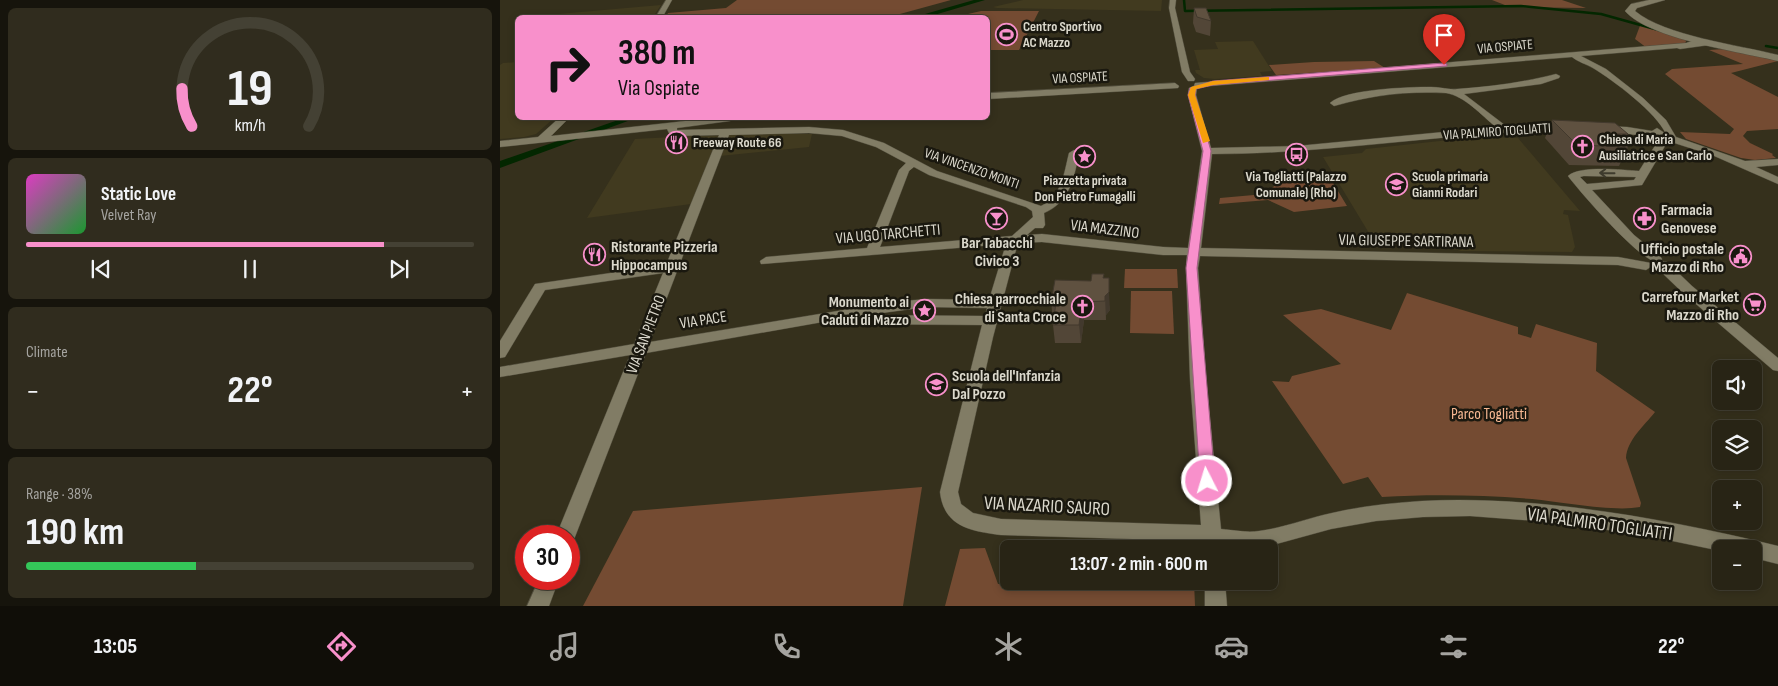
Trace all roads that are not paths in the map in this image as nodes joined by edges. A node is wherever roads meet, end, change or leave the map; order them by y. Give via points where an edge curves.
1 (669, 0) edge
2 (1173, 0) edge
3 (1662, 0) edge
4 (660, 15) edge
5 (1706, 40) junction
6 (1599, 52) junction
7 (1576, 54) junction
8 (1778, 58) edge
9 (1594, 64) junction
10 (1556, 76) dead end
11 (1191, 84) junction
12 (1456, 92) junction
13 (990, 96) edge
14 (1334, 102) dead end
15 (562, 120) edge
16 (720, 120) edge
17 (1578, 127) edge
18 (1594, 127) edge
19 (678, 128) junction
20 (1504, 129) junction
21 (725, 132) junction
22 (1661, 135) junction
23 (540, 140) junction
24 (1684, 142) junction
25 (500, 144) edge
26 (1207, 151) junction
27 (1074, 153) dead end
28 (1778, 162) edge
29 (913, 163) junction
30 (1747, 165) junction
31 (1642, 174) junction
32 (1778, 180) edge
33 (1583, 188) junction
34 (1038, 215) junction
35 (1042, 238) junction
36 (1014, 241) junction
37 (872, 250) junction
38 (1193, 252) junction
39 (766, 261) dead end
40 (1649, 262) junction
41 (671, 268) junction
42 (911, 304) junction
43 (992, 312) junction
44 (824, 318) junction
45 (907, 320) junction
46 (640, 348) junction
47 (500, 353) edge
48 (1778, 366) edge
49 (500, 372) edge
50 (570, 525) edge
51 (1208, 540) edge
52 (1212, 540) edge
53 (1258, 540) edge
54 (1712, 540) edge
55 (1762, 551) edge
56 (1778, 555) edge
57 (545, 590) edge
58 (1215, 590) edge
59 (538, 606) edge
60 (1216, 606) edge

1 - 4 street
2 - 11 street via 1172,8
3 - 5 street via 1634,6 1630,11 1649,23
5 - 6 street, VIA OSPIATE via 1710,44
5 - 8 street
6 - 7 street, VIA OSPIATE
6 - 9 street via 1592,56
7 - 9 street via 1578,58
7 - 11 street, VIA OSPIATE
9 - 22 street via 1626,90
10 - 12 street via 1541,81
11 - 13 street, VIA OSPIATE via 1174,82 1175,86
11 - 26 street
12 - 14 street via 1417,90 1365,94 1346,96
12 - 20 street
15 - 23 street
16 - 19 street
17 - 20 street, VIA PALMIRO TOGLIATTI
18 - 22 street
19 - 21 street, VIA VINCENZO MONTI
19 - 23 street, VIA VINCENZO MONTI
20 - 26 street, VIA PALMIRO TOGLIATTI via 1301,149
21 - 29 street, VIA VINCENZO MONTI via 832,131 872,142
21 - 41 street, VIA SAN PIETRO
22 - 24 street
22 - 24 street
22 - 31 street
23 - 25 street, VIA VINCENZO MONTI
24 - 30 street
26 - 38 street
27 - 34 street via 1060,199
28 - 30 street
29 - 34 street, VIA VINCENZO MONTI via 932,173 1030,204
29 - 37 street via 904,170
30 - 32 street
31 - 33 street via 1635,184
31 -> 33 street via 1574,175
33 - 40 street
34 - 35 street
34 - 36 street
35 - 36 street, VIA MAZZINO
35 - 38 street, VIA MAZZINO
36 - 37 street, VIA UGO TARCHETTI
36 - 43 street, VIA NAZARIO SAURO
37 - 39 street, VIA UGO TARCHETTI
38 - 40 street, VIA GIUSEPPE SARTIRANA
38 - 52 street via 1198,379
40 - 48 street via 1687,289
41 - 46 street, VIA SAN PIETRO
41 - 47 street via 540,287
42 - 43 street, VIA PACE
42 - 44 street, VIA PACE
42 - 45 street via 905,315
43 - 45 street, VIA PACE
43 - 51 street, VIA NAZARIO SAURO via 949,492 953,508 962,518 976,524 1001,527 1199,533
44 - 45 street, VIA PACE
44 - 46 street, VIA PACE
46 - 49 street, VIA PACE
46 - 50 street, VIA SAN PIETRO
53 - 54 street, VIA PALMIRO TOGLIATTI via 1375,513 1453,509 1598,519
55 - 56 street, VIA PALMIRO TOGLIATTI
57 - 59 street
58 - 60 street

